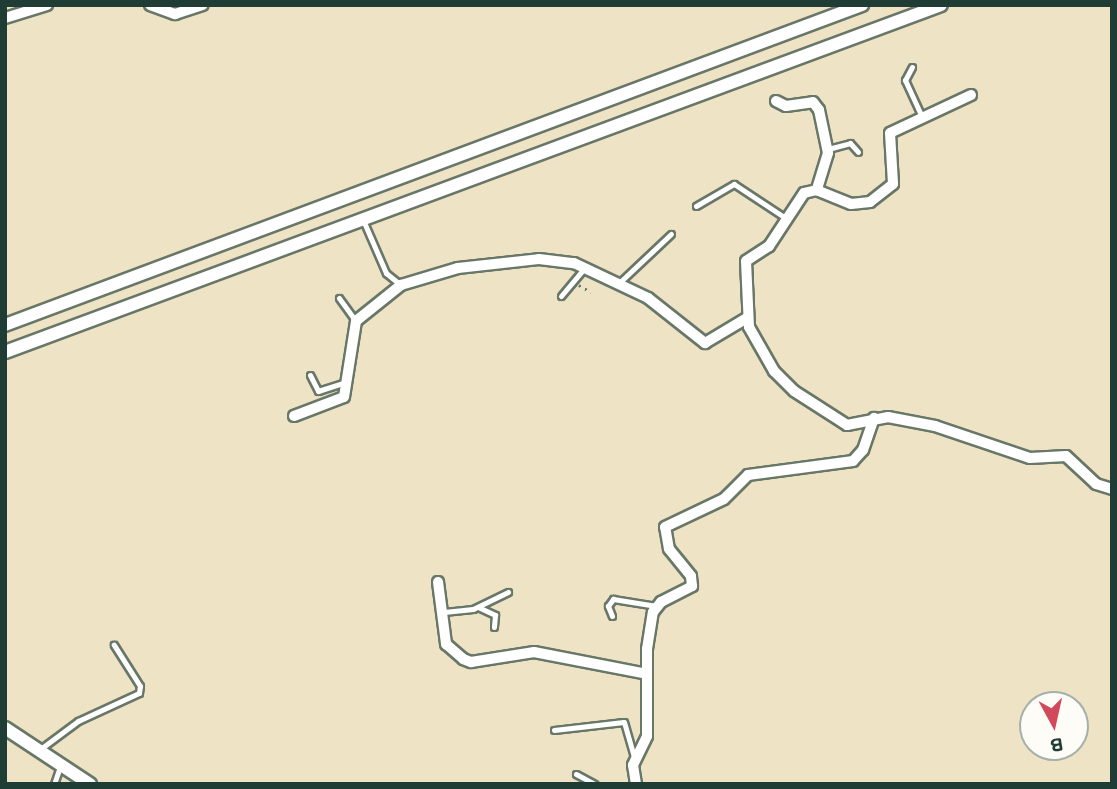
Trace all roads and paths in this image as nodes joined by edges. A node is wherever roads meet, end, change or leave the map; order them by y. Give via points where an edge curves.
1 (47, 5) edge
2 (150, 5) edge
3 (203, 5) edge
4 (862, 5) edge
5 (941, 5) edge
6 (5, 18) edge
7 (912, 67) dead end
8 (971, 94) dead end
9 (776, 101) dead end
10 (922, 117) junction
11 (828, 149) junction
12 (858, 152) dead end
13 (817, 190) junction
14 (696, 206) dead end
15 (787, 219) junction
16 (363, 220) junction
17 (671, 234) dead end
18 (585, 267) junction
19 (573, 281) junction
20 (620, 282) junction
21 (401, 285) junction
22 (592, 292) dead end
23 (561, 296) dead end
24 (339, 298) dead end
25 (747, 318) junction
26 (356, 321) junction
27 (5, 325) edge
28 (5, 352) edge
29 (310, 375) dead end
30 (349, 381) junction
31 (294, 416) dead end
32 (874, 418) junction
33 (1112, 489) edge
34 (438, 582) dead end
35 (508, 592) dead end
36 (656, 606) junction
37 (478, 607) junction
38 (444, 612) junction
39 (612, 616) dead end
40 (494, 627) dead end
41 (114, 645) dead end
42 (647, 674) junction
43 (5, 728) edge
44 (554, 730) dead end
45 (38, 750) junction
46 (635, 760) junction
47 (61, 764) junction
48 (576, 774) dead end
49 (54, 784) edge
50 (90, 784) edge
51 (596, 784) edge
52 (636, 784) edge

1 - 6 street
2 - 3 street via 175,14
4 - 27 street
5 - 16 street
7 - 10 lane via 905,80
8 - 10 street
9 - 11 street via 786,106 816,104
10 - 13 street via 890,133 893,184 881,195 858,205
11 - 12 lane via 850,143
11 - 13 street
13 - 15 street via 804,193
14 - 15 lane via 734,184
15 - 25 street via 765,251 746,261
16 - 21 lane via 386,273
16 - 28 street
17 - 20 lane
18 - 19 lane
18 - 20 street
18 - 21 street via 539,259 495,261
19 - 22 path
19 - 23 lane
20 - 25 street via 648,298 698,342 712,342
21 - 26 street
24 - 26 lane
25 - 32 street via 769,364 794,391 847,425
26 - 30 street
29 - 30 lane via 318,391
30 - 31 street via 339,401
32 - 33 street via 926,423 1030,458 1066,456 1096,484
32 - 36 street via 863,450 853,461 748,475 724,499 665,527 669,549 691,576 692,586
34 - 38 street
35 - 37 lane
36 - 39 lane via 613,599 608,606
36 - 42 street
37 - 38 lane
37 - 40 lane via 495,615
38 - 42 street via 446,644 471,662 534,652
41 - 45 lane via 140,686 139,693 78,720
42 - 46 street via 647,736
43 - 45 street
44 - 46 lane via 624,722
45 - 47 street
46 - 52 street
47 - 49 lane
47 - 50 street
48 - 51 lane

